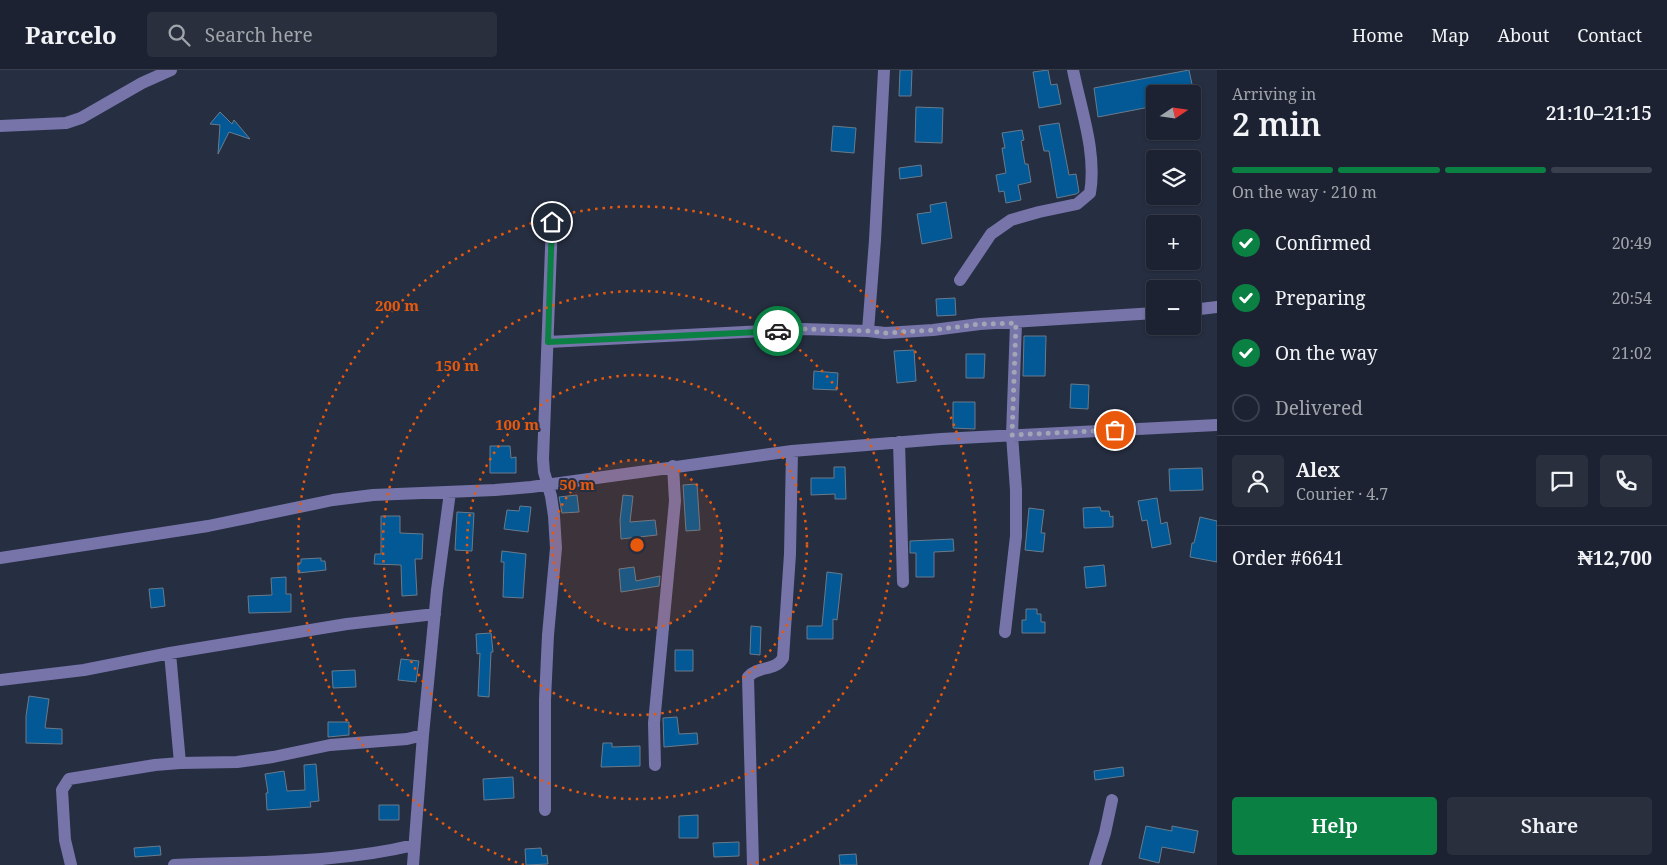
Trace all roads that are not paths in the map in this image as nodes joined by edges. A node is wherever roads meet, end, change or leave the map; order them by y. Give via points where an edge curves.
1 (171, 70) edge
2 (884, 70) edge
3 (1072, 70) edge
4 (0, 126) edge
5 (552, 222) dead end
6 (960, 280) dead end
7 (1217, 307) edge
8 (1201, 309) edge
9 (1146, 314) edge
10 (1016, 323) junction
11 (868, 331) junction
12 (548, 342) junction
13 (1217, 425) edge
14 (1012, 435) junction
15 (900, 442) junction
16 (792, 451) junction
17 (673, 466) junction
18 (547, 484) junction
19 (450, 492) junction
20 (0, 558) edge
21 (903, 582) dead end
22 (435, 614) junction
23 (1005, 632) dead end
24 (170, 653) junction
25 (0, 680) edge
26 (423, 735) junction
27 (180, 762) junction
28 (655, 765) dead end
29 (1112, 800) dead end
30 (545, 810) dead end
31 (414, 845) junction
32 (325, 862) edge
33 (71, 865) edge
34 (174, 865) edge
35 (413, 865) edge
36 (753, 865) edge
37 (1094, 865) edge

1 - 4 street via 66,123
2 - 11 street
3 - 6 street via 1089,142 1093,176 1090,193 1077,204 1011,220 992,234
5 - 12 street
7 - 8 street
9 - 10 street
10 - 11 street via 885,333
10 - 14 street
11 - 12 street via 802,329
12 - 18 street via 543,459
13 - 14 street
14 - 15 street
14 - 23 street via 1016,536
15 - 16 street
15 - 21 street
16 - 17 street
16 - 36 street via 783,658 775,666 752,672 748,677
17 - 18 street
17 - 28 street via 675,501 654,723
18 - 19 street
18 - 30 street via 556,548 546,682
19 - 20 street via 334,500 208,526
19 - 22 street
22 - 24 street via 346,624
22 - 26 street
24 - 25 street via 84,670
24 - 27 street
26 - 27 street via 330,745 237,762
26 - 31 street
27 - 33 street via 69,779 62,790 65,840
29 - 37 street
31 - 32 street
31 - 35 street
32 - 34 street

